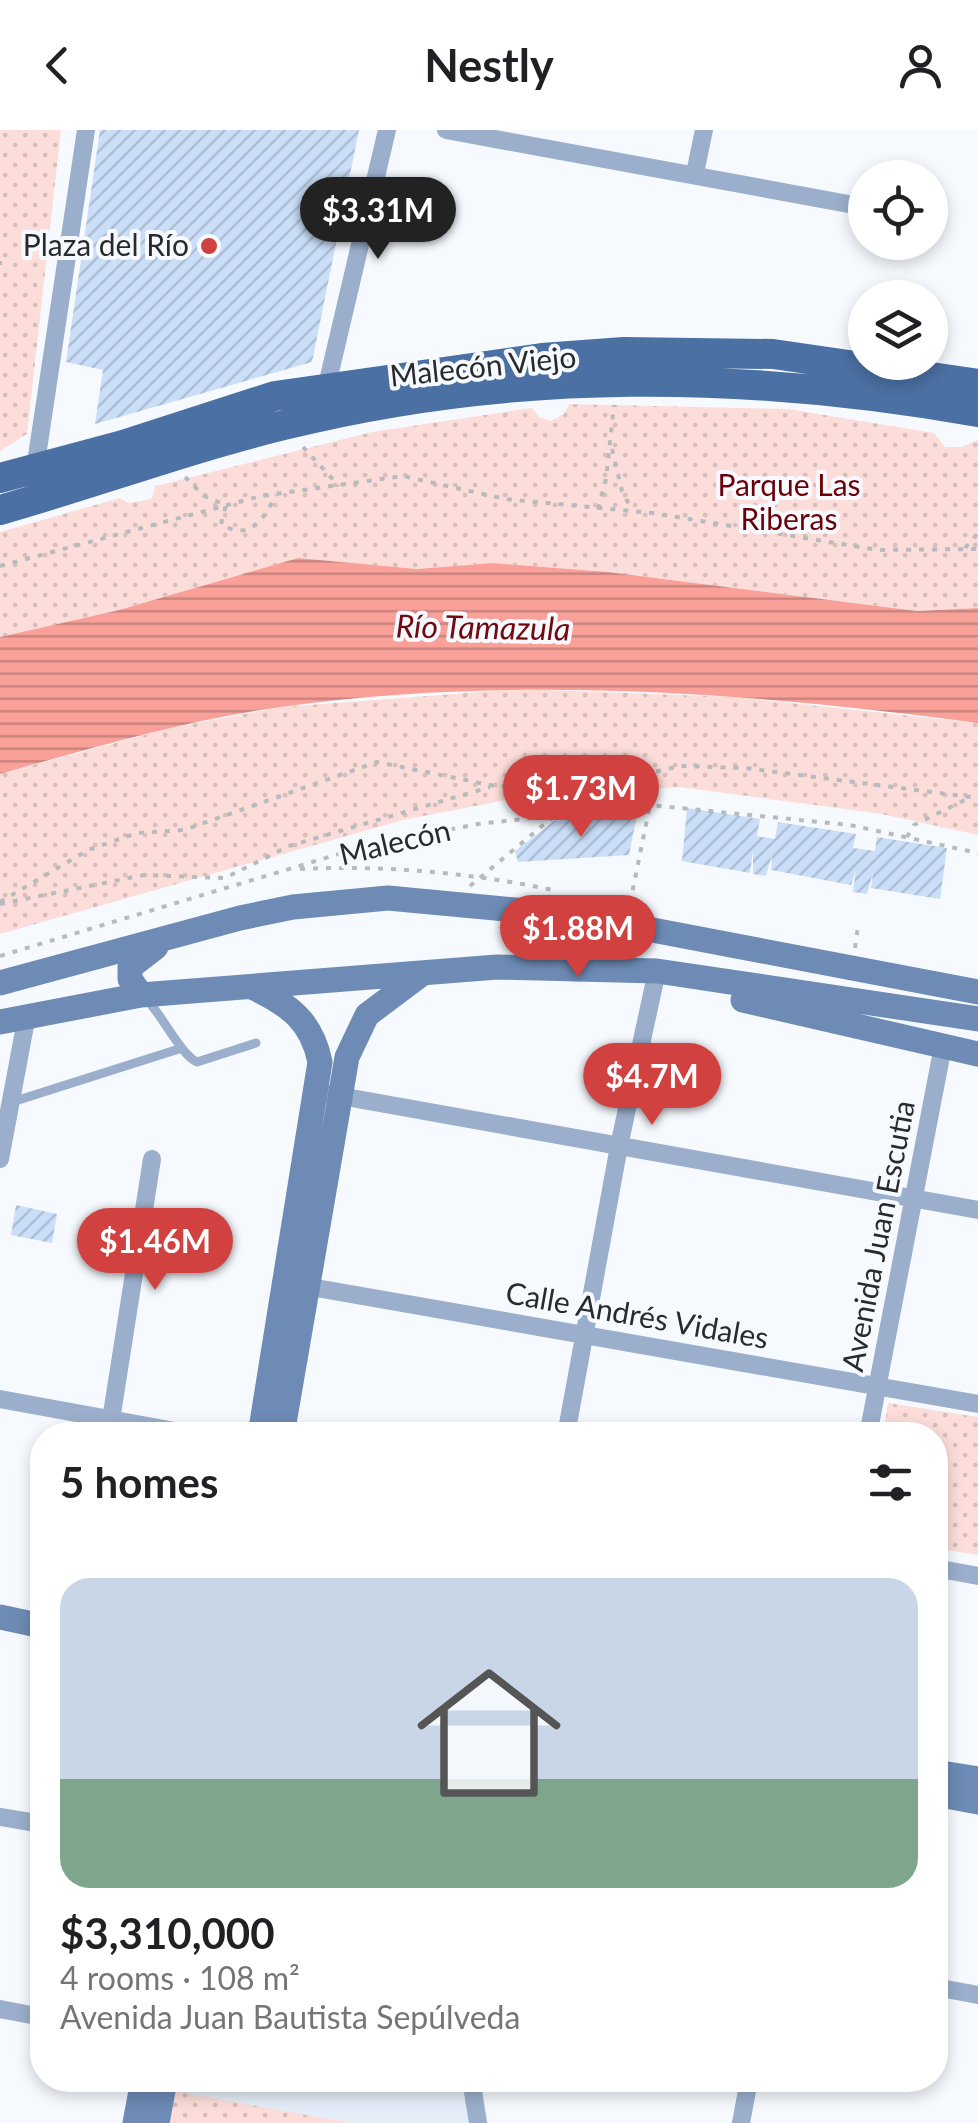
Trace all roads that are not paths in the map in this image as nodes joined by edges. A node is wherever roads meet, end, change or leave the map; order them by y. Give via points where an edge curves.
1 (86, 130) edge
2 (387, 130) edge
3 (446, 130) edge
4 (704, 130) edge
5 (695, 173) junction
6 (848, 204) edge
7 (978, 384) edge
8 (328, 385) junction
9 (978, 412) edge
10 (282, 425) junction
11 (34, 469) junction
12 (0, 478) edge
13 (34, 500) junction
14 (0, 510) edge
15 (579, 916) junction
16 (173, 938) junction
17 (497, 968) junction
18 (426, 971) junction
19 (657, 972) junction
20 (978, 972) edge
21 (685, 975) junction
22 (918, 980) junction
23 (0, 983) edge
24 (254, 988) junction
25 (978, 992) edge
26 (141, 994) junction
27 (27, 1015) junction
28 (978, 1020) edge
29 (0, 1022) edge
30 (256, 1043) dead end
31 (943, 1046) junction
32 (182, 1048) junction
33 (978, 1054) edge
34 (329, 1094) junction
35 (9, 1103) junction
36 (619, 1146) junction
37 (0, 1160) edge
38 (152, 1160) dead end
39 (915, 1199) junction
40 (978, 1210) edge
41 (297, 1284) junction
42 (585, 1335) junction
43 (878, 1386) junction
44 (0, 1399) edge
45 (978, 1404) edge
46 (111, 1420) junction
47 (122, 1422) edge
48 (263, 1422) edge
49 (283, 1422) edge
50 (568, 1422) edge
51 (871, 1422) edge
52 (948, 1570) edge
53 (978, 1576) edge
54 (0, 1618) edge
55 (30, 1624) edge
56 (948, 1774) edge
57 (978, 1780) edge
58 (948, 1796) edge
59 (978, 1802) edge
60 (0, 1817) edge
61 (30, 1822) edge
62 (948, 1989) edge
63 (978, 1995) edge
64 (0, 2009) edge
65 (30, 2015) edge
66 (141, 2092) edge
67 (163, 2092) edge
68 (473, 2092) edge
69 (747, 2092) edge
70 (135, 2123) edge
71 (157, 2123) edge
72 (478, 2123) edge
73 (741, 2123) edge

1 - 11 street
2 - 8 street
3 - 5 street
4 - 5 street
5 - 6 street
7 - 8 main road, Malecón Viejo via 773,354 624,352
8 - 10 main road
8 - 11 main road, Malecón Viejo
9 - 10 main road via 772,384 616,380 480,388
10 - 13 main road
11 - 12 main road, Malecón Viejo
11 - 13 street
13 - 14 main road
15 - 16 main road via 344,900
15 - 17 main road via 573,952
15 - 22 main road
16 - 23 main road
16 - 26 main road via 130,967
17 - 18 main road
17 - 19 main road
18 - 24 main road
18 - 34 main road via 386,997 360,1026
19 - 21 main road
19 - 36 street
20 - 22 main road
21 - 28 main road
21 - 31 main road via 718,994
22 - 25 main road
24 - 26 main road
24 - 34 main road via 308,1025
26 - 27 main road
26 - 32 lane
27 - 29 main road
27 - 35 street
30 - 32 lane via 204,1062 188,1058
31 - 33 main road
31 - 39 street, Avenida Juan Escutia
32 - 35 lane
34 - 36 street
34 - 41 main road
35 - 37 street
36 - 39 street
36 - 42 street
38 - 46 street
39 - 40 street
39 - 43 street, Avenida Juan Escutia
41 - 42 street, Calle Andrés Vidales
41 - 48 main road
41 - 49 main road
42 - 43 street, Calle Andrés Vidales
42 - 50 street
43 - 45 street, Calle Andrés Vidales
43 - 51 street, Avenida Juan Escutia
44 - 46 street
46 - 47 street
52 - 53 street
54 - 55 main road
56 - 57 main road
58 - 59 main road
60 - 61 street
62 - 63 street
64 - 65 street
66 - 70 main road
67 - 71 main road
68 - 72 street
69 - 73 street

